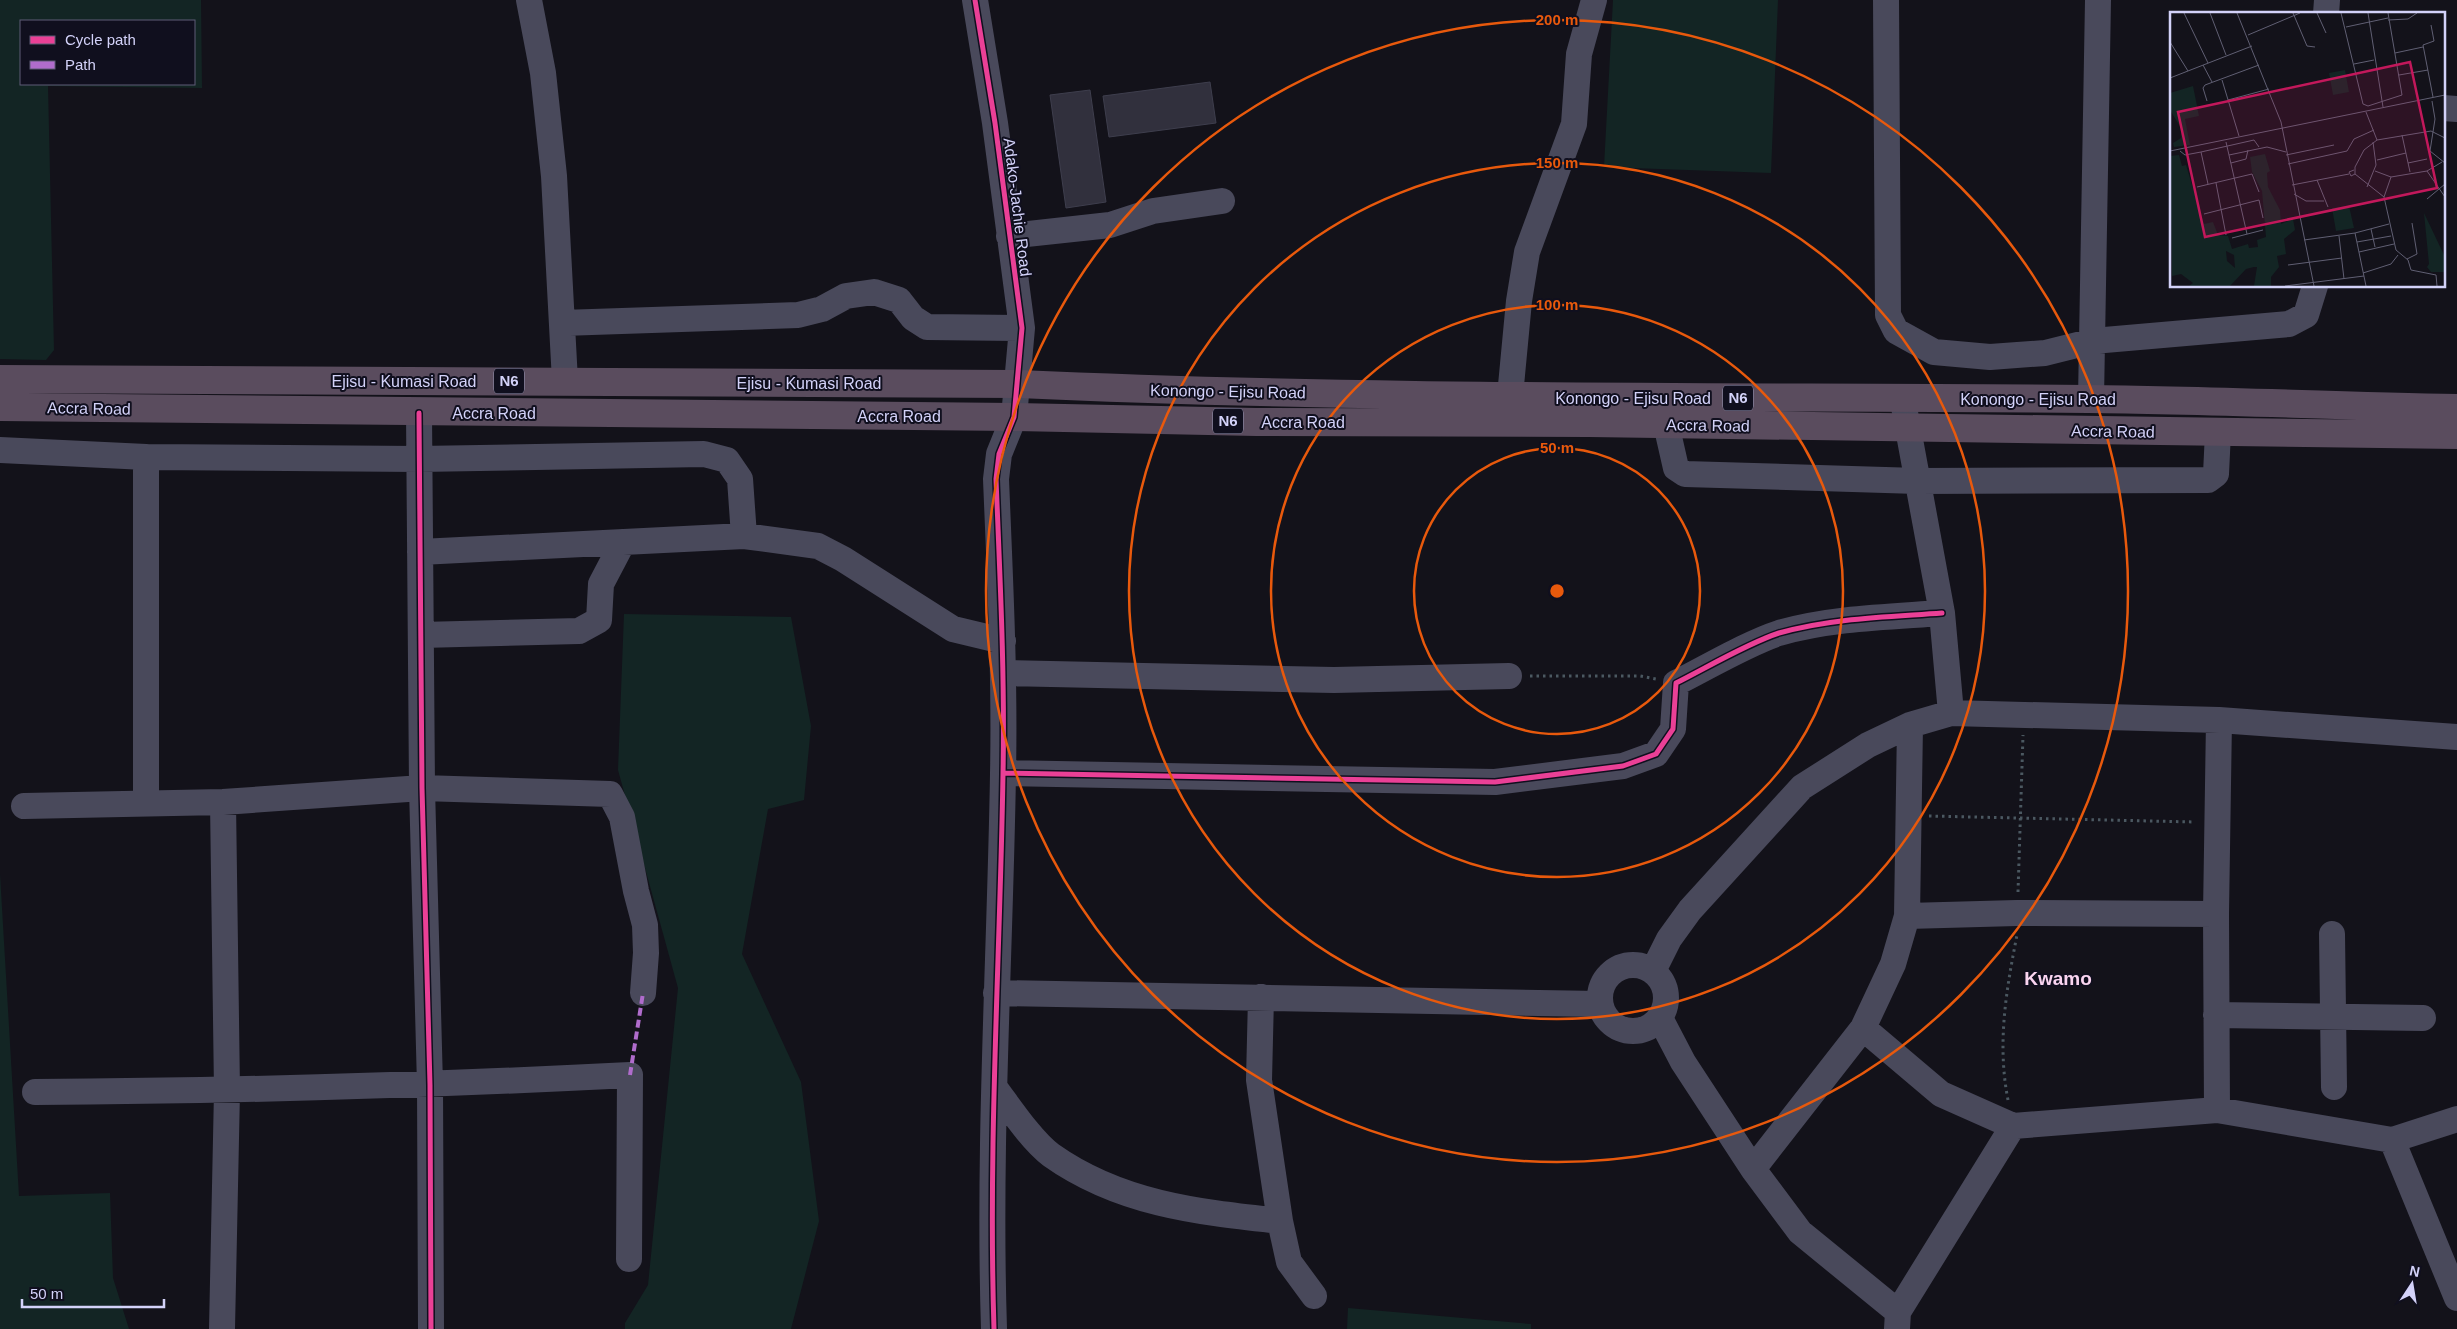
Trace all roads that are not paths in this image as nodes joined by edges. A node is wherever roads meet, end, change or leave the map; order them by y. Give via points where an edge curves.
1 (529, 0) edge
2 (975, 0) edge
3 (1594, 0) edge
4 (1886, 0) edge
5 (2098, 0) edge
6 (2444, 108) edge
7 (2457, 109) edge
8 (1222, 201) dead end
9 (1009, 236) junction
10 (2314, 288) edge
11 (562, 324) junction
12 (1022, 328) junction
13 (2093, 341) junction
14 (0, 379) edge
15 (565, 381) junction
16 (1019, 384) junction
17 (1510, 396) junction
18 (1903, 399) junction
19 (2090, 399) junction
20 (0, 407) edge
21 (2457, 408) edge
22 (419, 413) junction
23 (1014, 417) junction
24 (1666, 424) junction
25 (1908, 428) junction
26 (2218, 432) junction
27 (2457, 435) edge
28 (0, 450) edge
29 (146, 457) junction
30 (419, 459) junction
31 (1918, 481) junction
32 (744, 536) junction
33 (623, 542) junction
34 (420, 552) junction
35 (1942, 613) junction
36 (421, 635) junction
37 (1003, 640) junction
38 (1003, 672) junction
39 (1510, 676) road end
40 (1951, 713) junction
41 (2218, 720) junction
42 (1910, 725) junction
43 (2457, 737) edge
44 (1003, 773) junction
45 (422, 788) junction
46 (223, 802) junction
47 (146, 803) junction
48 (24, 806) dead end
49 (2216, 914) junction
50 (1907, 916) junction
51 (2332, 934) dead end
52 (1653, 971) junction
53 (643, 993) dead end
54 (996, 993) junction
55 (1261, 997) junction
56 (1599, 1004) junction
57 (2216, 1015) junction
58 (1660, 1018) junction
59 (2332, 1018) junction
60 (2423, 1018) dead end
61 (1863, 1028) junction
62 (430, 1085) junction
63 (2334, 1087) dead end
64 (995, 1088) junction
65 (227, 1091) junction
66 (35, 1092) dead end
67 (2217, 1110) junction
68 (2457, 1119) edge
69 (2013, 1126) junction
70 (2392, 1140) junction
71 (1753, 1169) junction
72 (1280, 1221) junction
73 (629, 1259) dead end
74 (1314, 1296) dead end
75 (2457, 1298) edge
76 (1898, 1321) edge
77 (222, 1329) edge
78 (431, 1329) edge
79 (994, 1329) edge

1 - 11 street via 543,73 549,129
2 - 9 street, Adako-Jachie Road
3 - 17 street via 1579,54 1574,124 1527,252
4 - 13 street via 1888,315 1896,331 1934,352 1990,356 2045,353
5 - 13 street
6 - 7 street
8 - 9 street via 1153,211 1110,225
9 - 12 street, Adako-Jachie Road
10 - 13 street via 2306,315 2289,324
11 - 12 street via 798,315 822,309 846,296 874,292 899,300 913,318 927,327
11 - 15 street
12 - 16 street, Adako-Jachie Road
13 - 19 street
14 - 15 highway, Ejisu - Kumasi Road / N6
15 - 16 highway, Ejisu - Kumasi Road / N6
16 - 17 highway, Konongo - Ejisu Road / N6
16 - 23 street, Adako-Jachie Road
17 - 18 highway, Konongo - Ejisu Road / N6
18 - 19 highway, Konongo - Ejisu Road / N6
18 - 25 street
19 - 21 highway, Konongo - Ejisu Road / N6
20 - 22 highway, Accra Road / N6
22 - 23 highway, Accra Road / N6
22 - 30 street
23 - 24 highway, Accra Road / N6
23 - 37 street, Adako-Jachie Road via 999,454 996,479
24 - 25 highway, Accra Road / N6
24 - 31 street via 1676,468 1685,474
25 - 26 highway, Accra Road / N6
25 - 31 street
26 - 27 highway, Accra Road / N6
26 - 31 street via 2216,474 2208,480
28 - 29 street
29 - 30 street
29 - 47 street
30 - 32 street via 704,454 727,460 740,478
30 - 34 street
31 - 35 street
32 - 33 street
32 - 37 street via 818,546 844,559 953,629
33 - 34 street
33 - 36 street via 601,584 599,620 579,631
34 - 36 street
35 - 40 street
35 - 44 street via 1844,620 1778,634 1676,683 1673,729 1656,754 1623,766 1495,782
36 - 45 street
37 - 38 street, Adako-Jachie Road
38 - 39 street via 1334,680
38 - 44 street, Adako-Jachie Road
40 - 41 street
40 - 42 street
41 - 43 street
41 - 49 street
42 - 50 street
42 - 52 street via 1868,745 1802,787 1690,910 1669,939
44 - 54 street, Adako-Jachie Road
45 - 46 street
45 - 53 street via 610,794 622,817 645,925
45 - 62 street
46 - 47 street
46 - 65 street
47 - 48 street
49 - 50 street
49 - 57 street
50 - 61 street via 1893,964
51 - 59 street
52 - 56 street via 1641,965 1627,965 1615,970 1605,978
52 - 58 street via 1662,980 1666,993 1666,1006
54 - 55 street
54 - 64 street, Adako-Jachie Road
55 - 56 street
55 - 72 street via 1259,1080
56 - 58 street via 1613,1026 1625,1031 1638,1032 1651,1027
57 - 59 street
57 - 67 street
58 - 71 street via 1683,1062
59 - 60 street
59 - 63 street
61 - 69 street via 1940,1094
61 - 71 street
62 - 65 street
62 - 73 street via 630,1075
62 - 78 street
64 - 72 street via 1050,1154 1101,1184 1168,1207
64 - 79 street, Adako-Jachie Road
65 - 66 street
65 - 77 street
67 - 69 street
67 - 70 street
68 - 70 street
69 - 76 street
70 - 75 street
71 - 76 street via 1800,1232
72 - 74 street via 1289,1262

